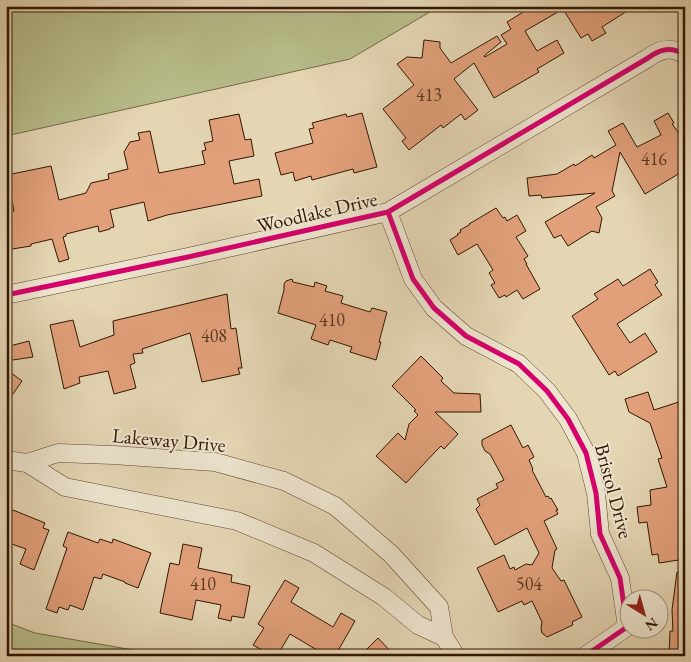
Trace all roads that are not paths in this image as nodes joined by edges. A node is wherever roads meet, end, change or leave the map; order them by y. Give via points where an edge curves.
1 (685, 55) edge
2 (388, 212) junction
3 (6, 295) edge
4 (6, 460) edge
5 (27, 462) junction
6 (444, 637) junction
7 (456, 656) edge
8 (585, 656) edge

1 - 2 street, Woodlake Drive via 674,50 656,52
2 - 3 street, Woodlake Drive
2 - 8 street, Bristol Drive via 413,279 434,308 466,336 518,364 547,391 568,419 586,453 596,493 600,534 620,578 627,627
4 - 5 street, Lakeway Drive
5 - 6 street, Lakeway Drive via 65,487 237,521 314,553 384,597 418,625
5 - 6 street, Lakeway Drive via 58,453 215,462 284,481 335,506 391,554 439,607
6 - 7 street, Lakeway Drive

